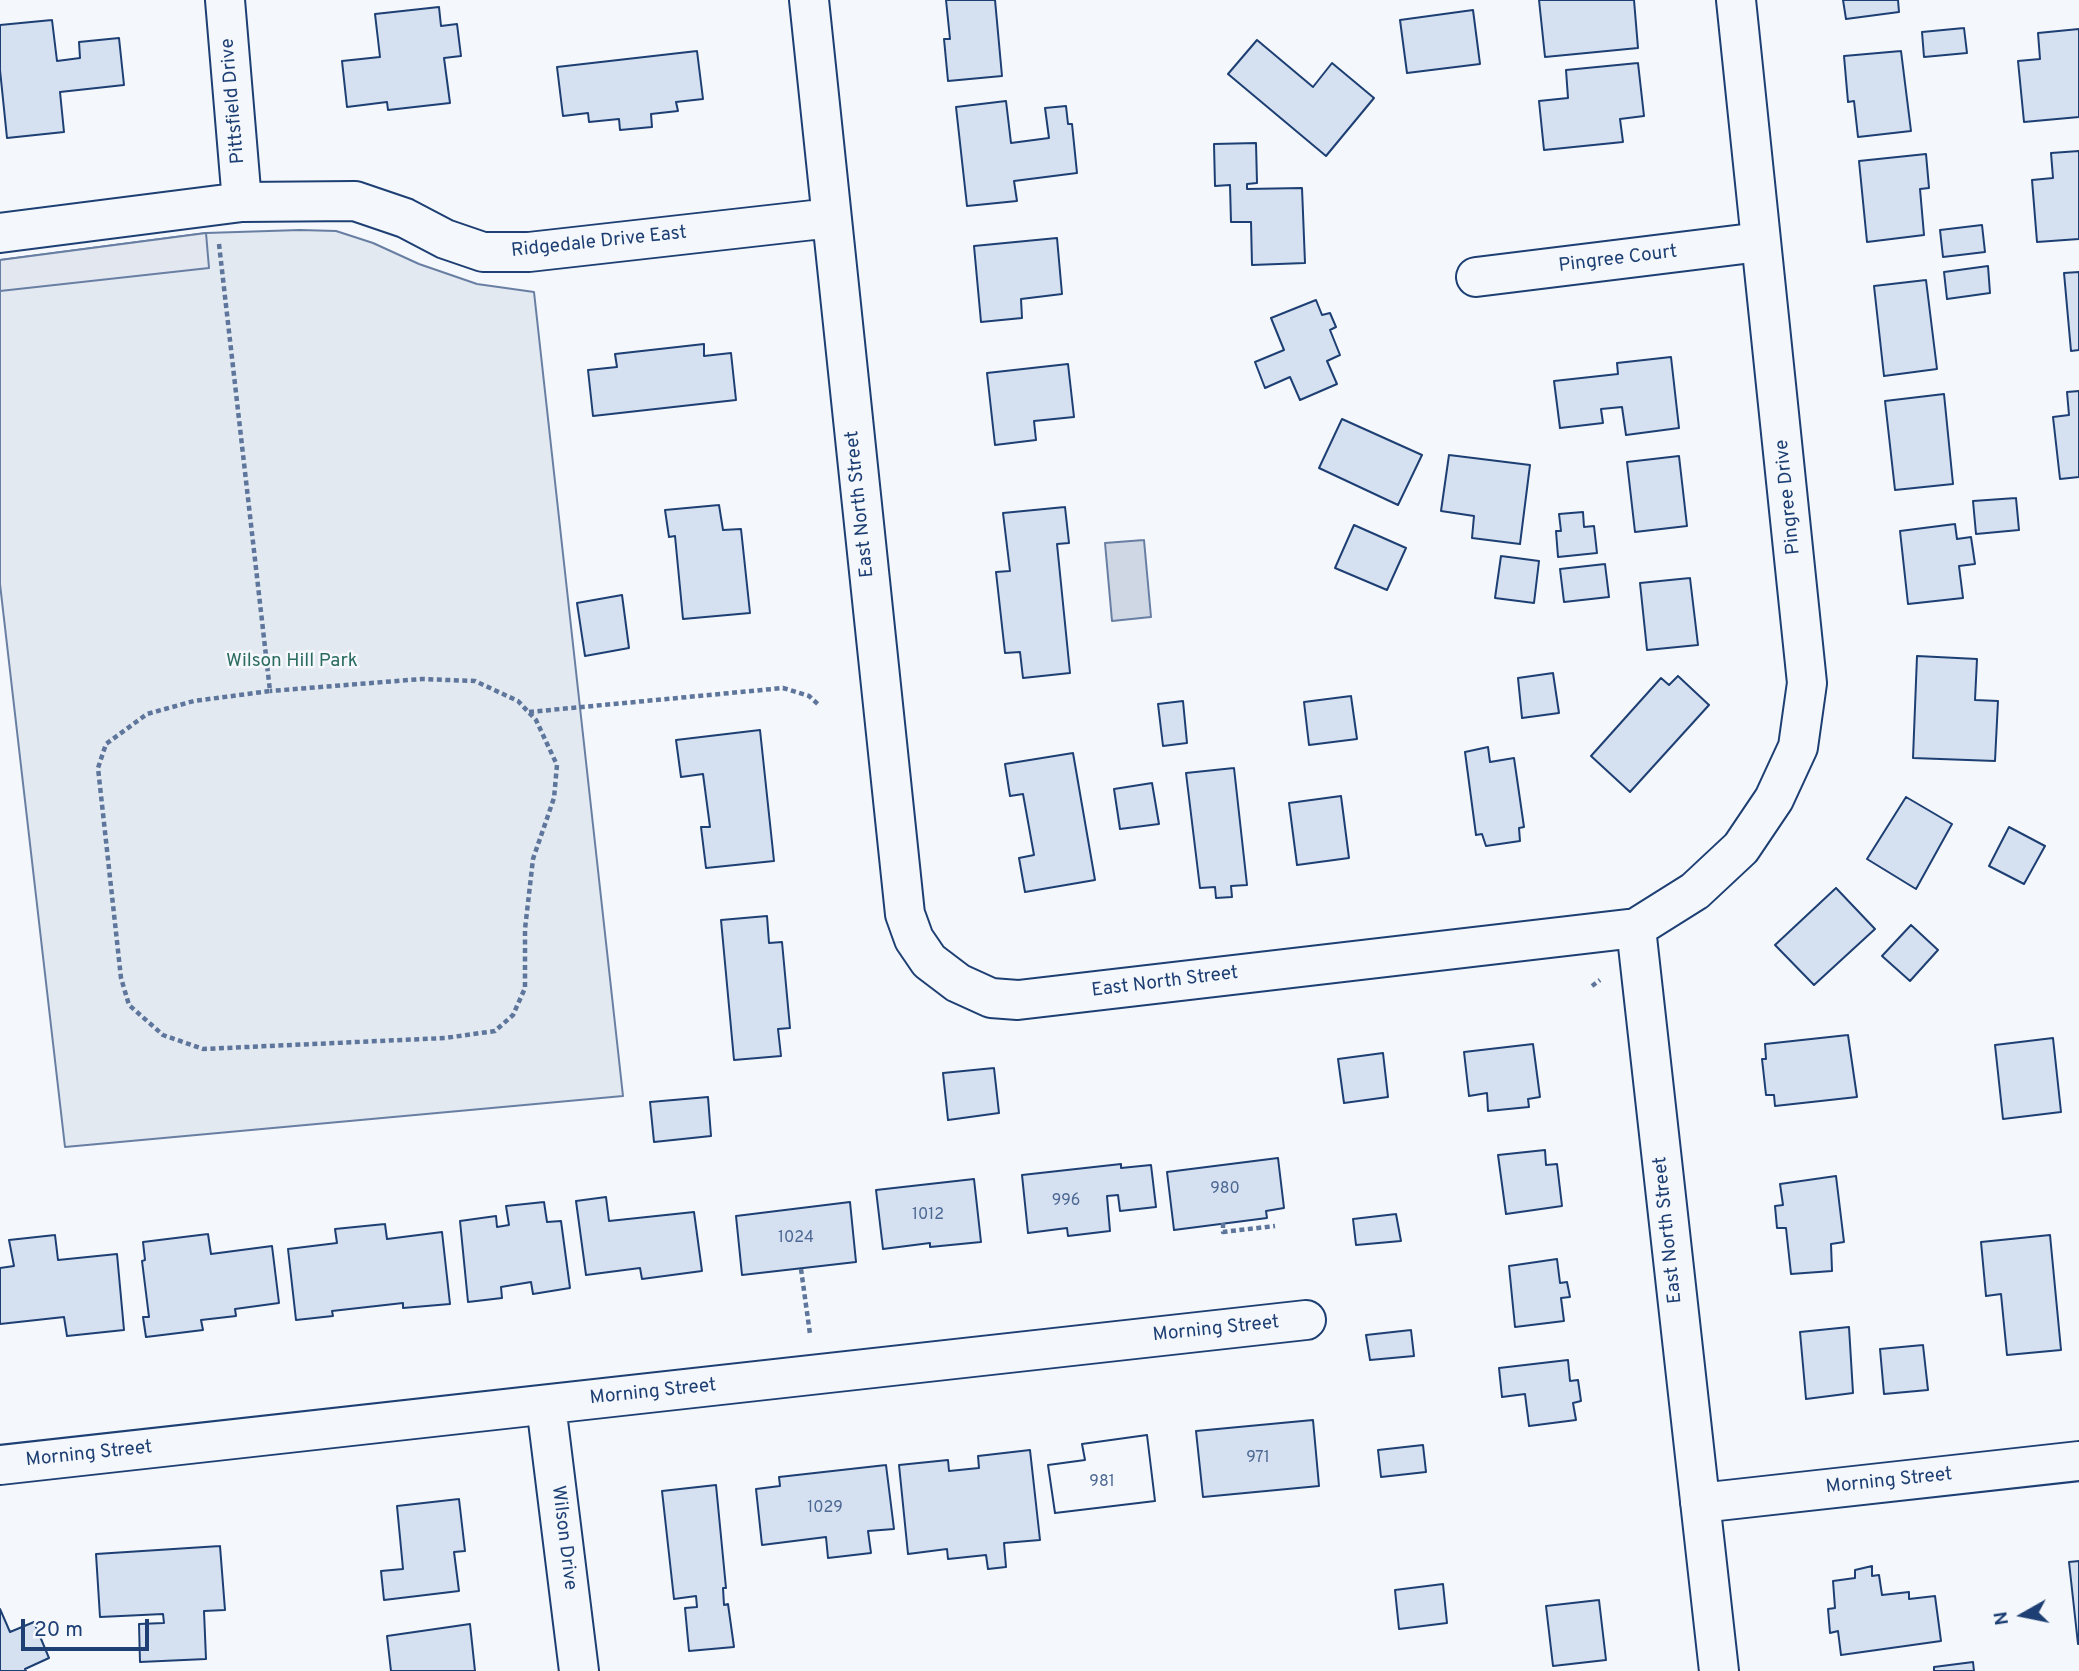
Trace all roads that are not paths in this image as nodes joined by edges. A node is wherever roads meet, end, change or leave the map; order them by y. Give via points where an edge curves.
1 (225, 0) edge
2 (809, 0) edge
3 (1736, 0) edge
4 (228, 203) junction
5 (831, 218) junction
6 (0, 233) edge
7 (1760, 242) junction
8 (1476, 277) dead end
9 (1636, 928) junction
10 (1306, 1320) dead end
11 (547, 1405) junction
12 (2079, 1461) edge
13 (0, 1465) edge
14 (1700, 1503) junction
15 (579, 1671) edge
16 (1718, 1671) edge

1 - 4 street, Pittsfield Drive
2 - 5 street, East North Street
3 - 7 street, Pingree Drive
4 - 5 street, Ridgedale Drive East via 355,201 485,253
4 - 6 street, Ridgedale Drive East
5 - 9 street, East North Street via 905,914 929,961 970,989 991,998 1018,1000
7 - 8 street, Pingree Court
7 - 9 street, Pingree Drive via 1807,682 1798,747 1774,799 1741,848 1695,891
9 - 14 street, East North Street
10 - 11 street, Morning Street
11 - 13 street, Morning Street
11 - 15 street, Wilson Drive
12 - 14 street, Morning Street
14 - 16 street, East North Street

